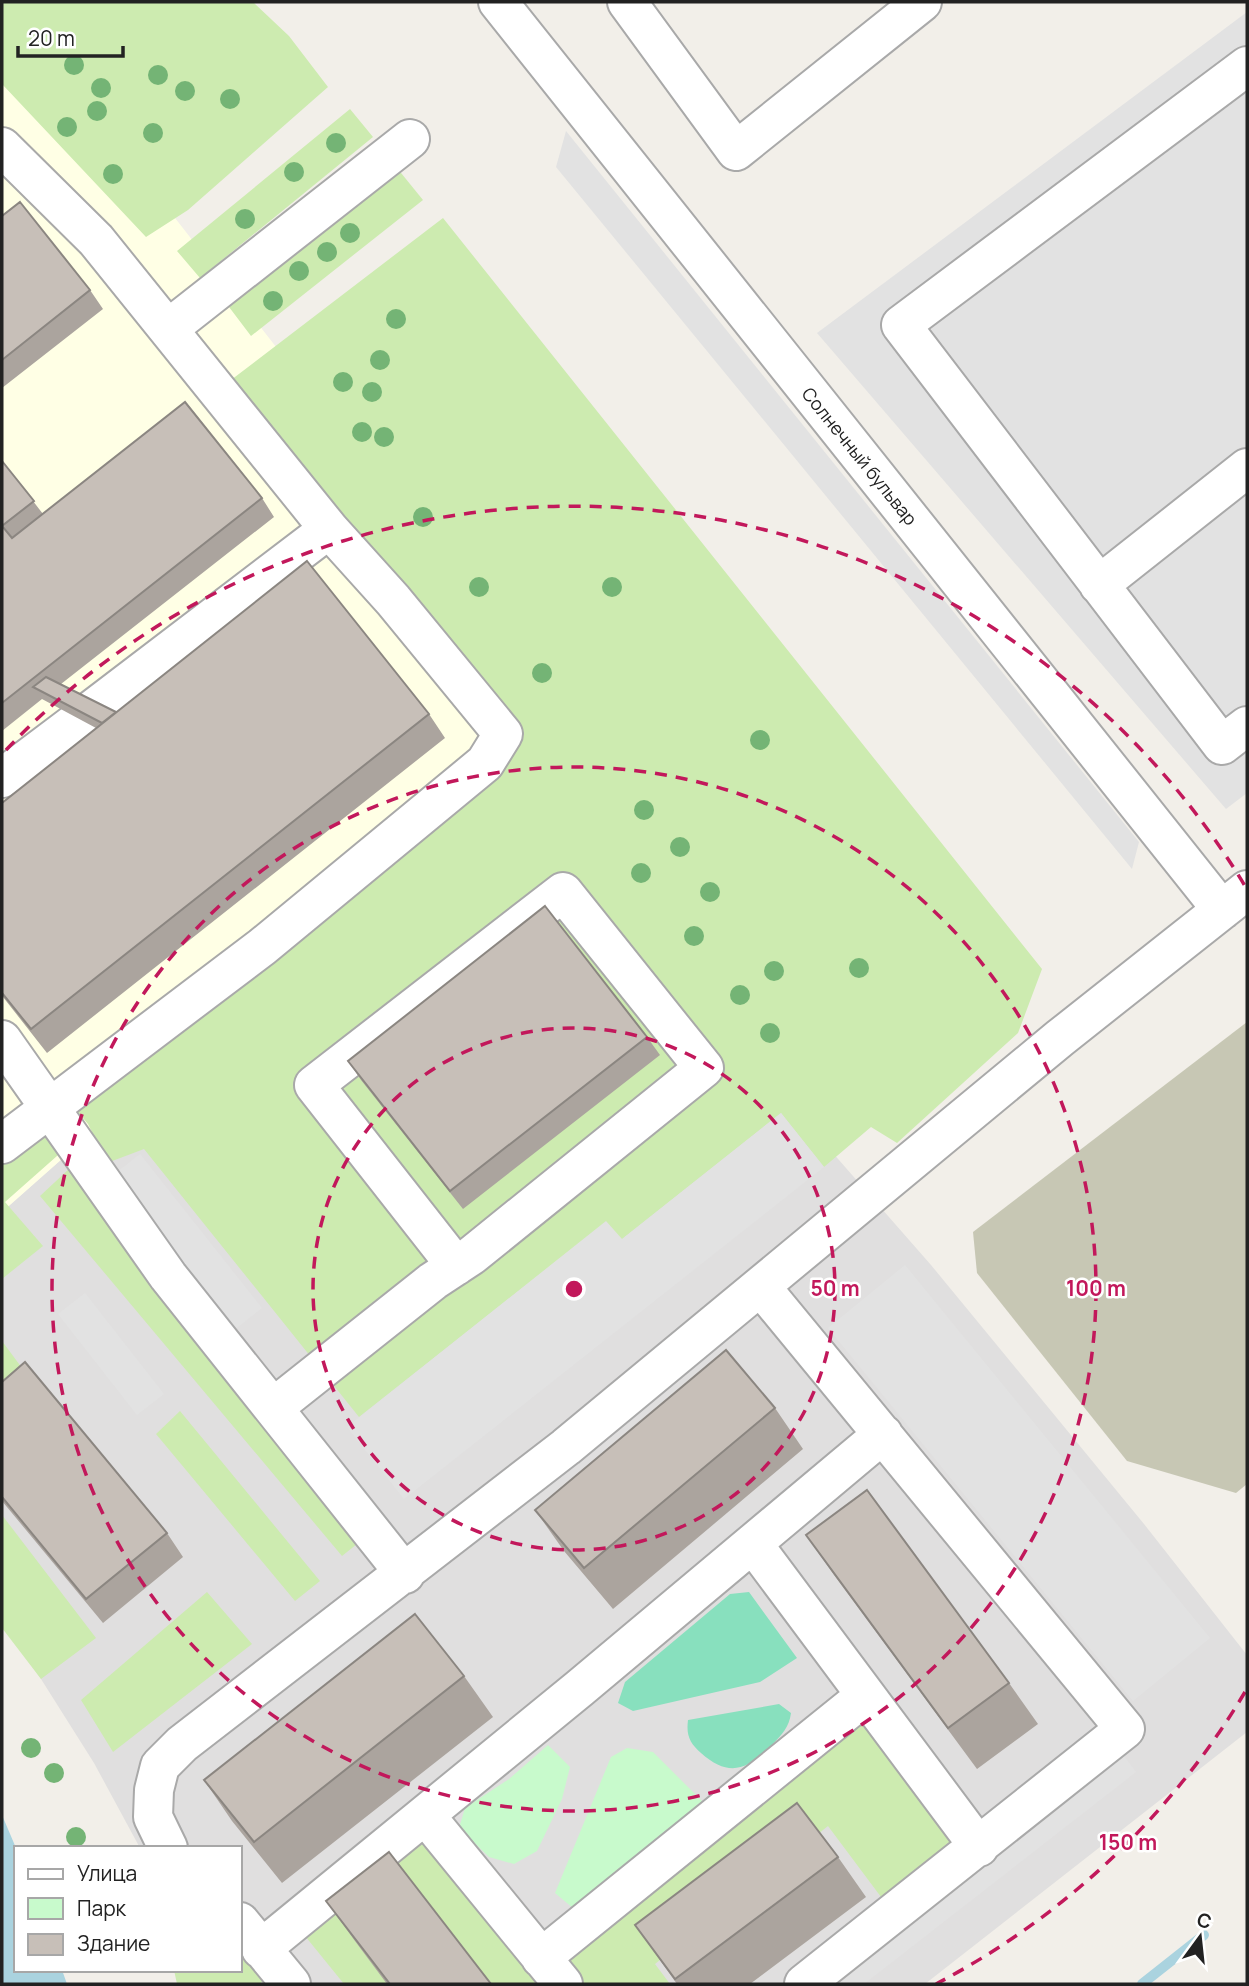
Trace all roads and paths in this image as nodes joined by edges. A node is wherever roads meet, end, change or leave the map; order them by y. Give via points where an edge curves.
1 (498, 2) edge
2 (627, 2) edge
3 (922, 2) edge
4 (1247, 66) edge
5 (411, 139) dead end
6 (2, 147) edge
7 (168, 329) junction
8 (1247, 468) edge
9 (329, 529) junction
10 (1099, 585) junction
11 (1247, 726) edge
12 (2, 778) edge
13 (1235, 900) edge
14 (2, 1040) edge
15 (49, 1106) junction
16 (2, 1144) edge
17 (456, 1266) junction
18 (761, 1287) junction
19 (273, 1408) junction
20 (883, 1434) junction
21 (753, 1545) junction
22 (405, 1574) junction
23 (865, 1696) junction
24 (425, 1815) junction
25 (168, 1846) edge
26 (979, 1847) junction
27 (250, 1936) edge
28 (552, 1971) edge
29 (291, 1984) edge
30 (804, 1984) edge

1 - 13 street, Солнечный бульвар
2 - 3 street via 736,151
4 - 10 street via 901,325
5 - 7 street
6 - 7 street via 96,240
7 - 9 street
8 - 10 street
9 - 12 street
9 - 15 street via 503,734 485,763 262,947
10 - 11 street via 1222,745
13 - 18 street via 1060,1038
14 - 15 street
15 - 16 street
15 - 19 street via 168,1276
17 - 17 street via 704,1068 563,892 314,1084
17 - 19 street
18 - 20 street
18 - 22 street
19 - 22 street
20 - 21 street
20 - 26 street via 1125,1729
21 - 23 street
21 - 24 street
22 - 25 street via 182,1744 160,1766 153,1817
23 - 26 street
23 - 28 street
24 - 27 street
24 - 28 street
26 - 30 street
27 - 29 street

